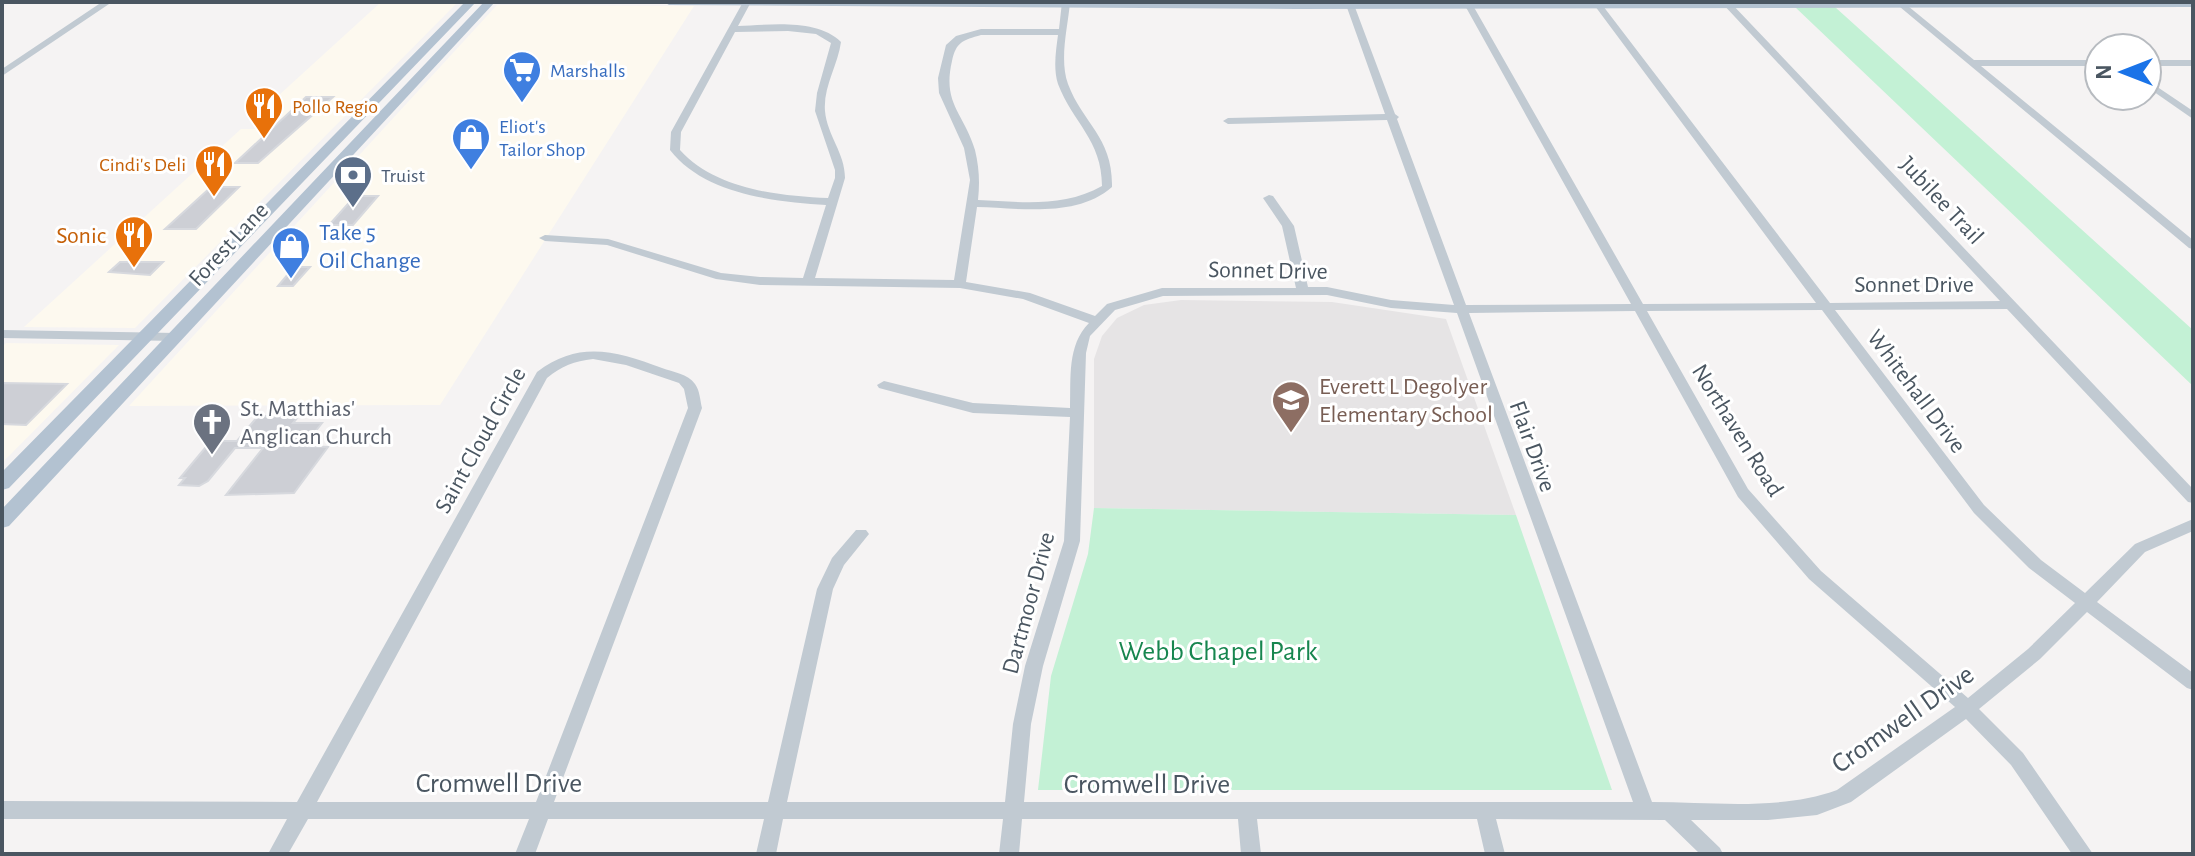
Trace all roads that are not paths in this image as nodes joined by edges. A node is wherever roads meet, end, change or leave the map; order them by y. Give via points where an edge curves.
1 (108, 2) edge
2 (471, 2) edge
3 (490, 2) edge
4 (669, 2) edge
5 (747, 2) edge
6 (1066, 3) edge
7 (1899, 3) edge
8 (2034, 3) edge
9 (2169, 3) edge
10 (1211, 4) edge
11 (1349, 4) edge
12 (1468, 4) edge
13 (1597, 4) edge
14 (1726, 4) edge
15 (2193, 4) edge
16 (732, 29) junction
17 (1064, 32) junction
18 (411, 63) junction
19 (1970, 63) junction
20 (2083, 63) edge
21 (2163, 63) edge
22 (2193, 63) edge
23 (433, 64) junction
24 (2, 73) edge
25 (2163, 94) edge
26 (2193, 116) edge
27 (1394, 117) junction
28 (1228, 121) dead end
29 (317, 160) junction
30 (343, 160) junction
31 (1269, 198) dead end
32 (833, 202) junction
33 (972, 203) junction
34 (241, 238) junction
35 (270, 238) junction
36 (545, 238) dead end
37 (2193, 246) edge
38 (808, 282) junction
39 (960, 284) junction
40 (1303, 291) junction
41 (2010, 305) junction
42 (1636, 306) junction
43 (1825, 306) junction
44 (1460, 308) junction
45 (1096, 321) junction
46 (2, 334) edge
47 (144, 337) junction
48 (176, 337) junction
49 (884, 385) dead end
50 (1078, 413) junction
51 (42, 442) junction
52 (77, 442) junction
53 (2, 483) edge
54 (2193, 498) edge
55 (2, 521) edge
56 (2193, 525) edge
57 (861, 534) dead end
58 (2086, 603) junction
59 (2193, 683) edge
60 (1968, 709) junction
61 (2, 810) edge
62 (302, 810) junction
63 (542, 810) junction
64 (1645, 810) junction
65 (1668, 810) junction
66 (1012, 811) junction
67 (1247, 811) junction
68 (1485, 811) junction
69 (776, 812) junction
70 (278, 854) edge
71 (525, 854) edge
72 (766, 854) edge
73 (1009, 854) edge
74 (1251, 854) edge
75 (1495, 854) edge
76 (1713, 854) edge
77 (2083, 854) edge

1 - 24 street
2 - 18 main road, Forest Lane
3 - 23 main road, Forest Lane
4 - 5 main road
5 - 6 main road
5 - 16 street
6 - 10 main road
6 - 17 street
7 - 8 main road
7 - 14 main road
7 - 19 street
8 - 9 main road
9 - 15 main road
10 - 11 main road
11 - 12 main road
11 - 27 street, Flair Drive
12 - 13 main road
12 - 42 street, Northaven Road
13 - 14 main road
13 - 43 street, Whitehall Drive
14 - 41 street, Jubilee Trail
16 - 32 street via 813,30 834,38 836,49 820,99 841,165
16 - 32 street via 676,132 680,159 695,172 739,186 789,199
17 - 33 street via 981,32 951,45 944,93 969,148 975,180
17 - 33 street via 1063,84 1101,144 1109,171 1107,187 1085,200 1064,204
18 - 23 main road
18 - 29 main road, Forest Lane
19 - 20 street
19 - 37 street
21 - 22 street
23 - 30 main road, Forest Lane
25 - 26 street
27 - 28 street
27 - 44 street, Flair Drive
29 - 30 main road
29 - 34 main road, Forest Lane
30 - 35 main road, Forest Lane
31 - 40 street via 1288,226
32 - 38 street
33 - 39 street
34 - 35 main road
34 - 47 main road, Forest Lane
35 - 48 main road, Forest Lane
36 - 38 street via 608,242 720,276
38 - 39 street
39 - 45 street via 1026,296
40 - 44 street, Sonnet Drive
40 - 45 street, Sonnet Drive via 1162,292 1128,299
41 - 43 street, Sonnet Drive
41 - 54 street, Jubilee Trail
42 - 43 street, Sonnet Drive
42 - 44 street, Sonnet Drive
42 - 60 street, Northaven Road via 1726,466 1761,515 1815,575
43 - 58 street, Whitehall Drive via 1979,509 2035,564
44 - 64 street, Flair Drive
45 - 50 street, Dartmoor Drive via 1084,335 1079,353
46 - 47 street
47 - 48 street
47 - 51 main road, Forest Lane
48 - 52 main road, Forest Lane
49 - 50 street via 973,408
50 - 66 street, Dartmoor Drive via 1072,541 1034,666
51 - 52 main road
51 - 53 main road, Forest Lane
52 - 55 main road, Forest Lane
56 - 58 street, Cromwell Drive via 2140,548
57 - 69 street via 825,589
58 - 59 street, Whitehall Drive
58 - 60 street, Cromwell Drive
60 - 65 street, Cromwell Drive via 1844,796 1817,806
60 - 77 street, Northaven Road via 2017,759
61 - 62 street, Cromwell Drive
62 - 63 street, Cromwell Drive
62 - 63 street, Saint Cloud Circle via 542,375 568,357 598,353 684,380 695,408
62 - 70 street, Saint Cloud Circle
63 - 69 street, Cromwell Drive
63 - 71 street
64 - 65 street, Cromwell Drive
64 - 68 street, Cromwell Drive
65 - 76 street
66 - 67 street, Cromwell Drive
66 - 69 street, Cromwell Drive
66 - 73 street, Dartmoor Drive
67 - 68 street, Cromwell Drive
67 - 74 street
68 - 75 street
69 - 72 street

